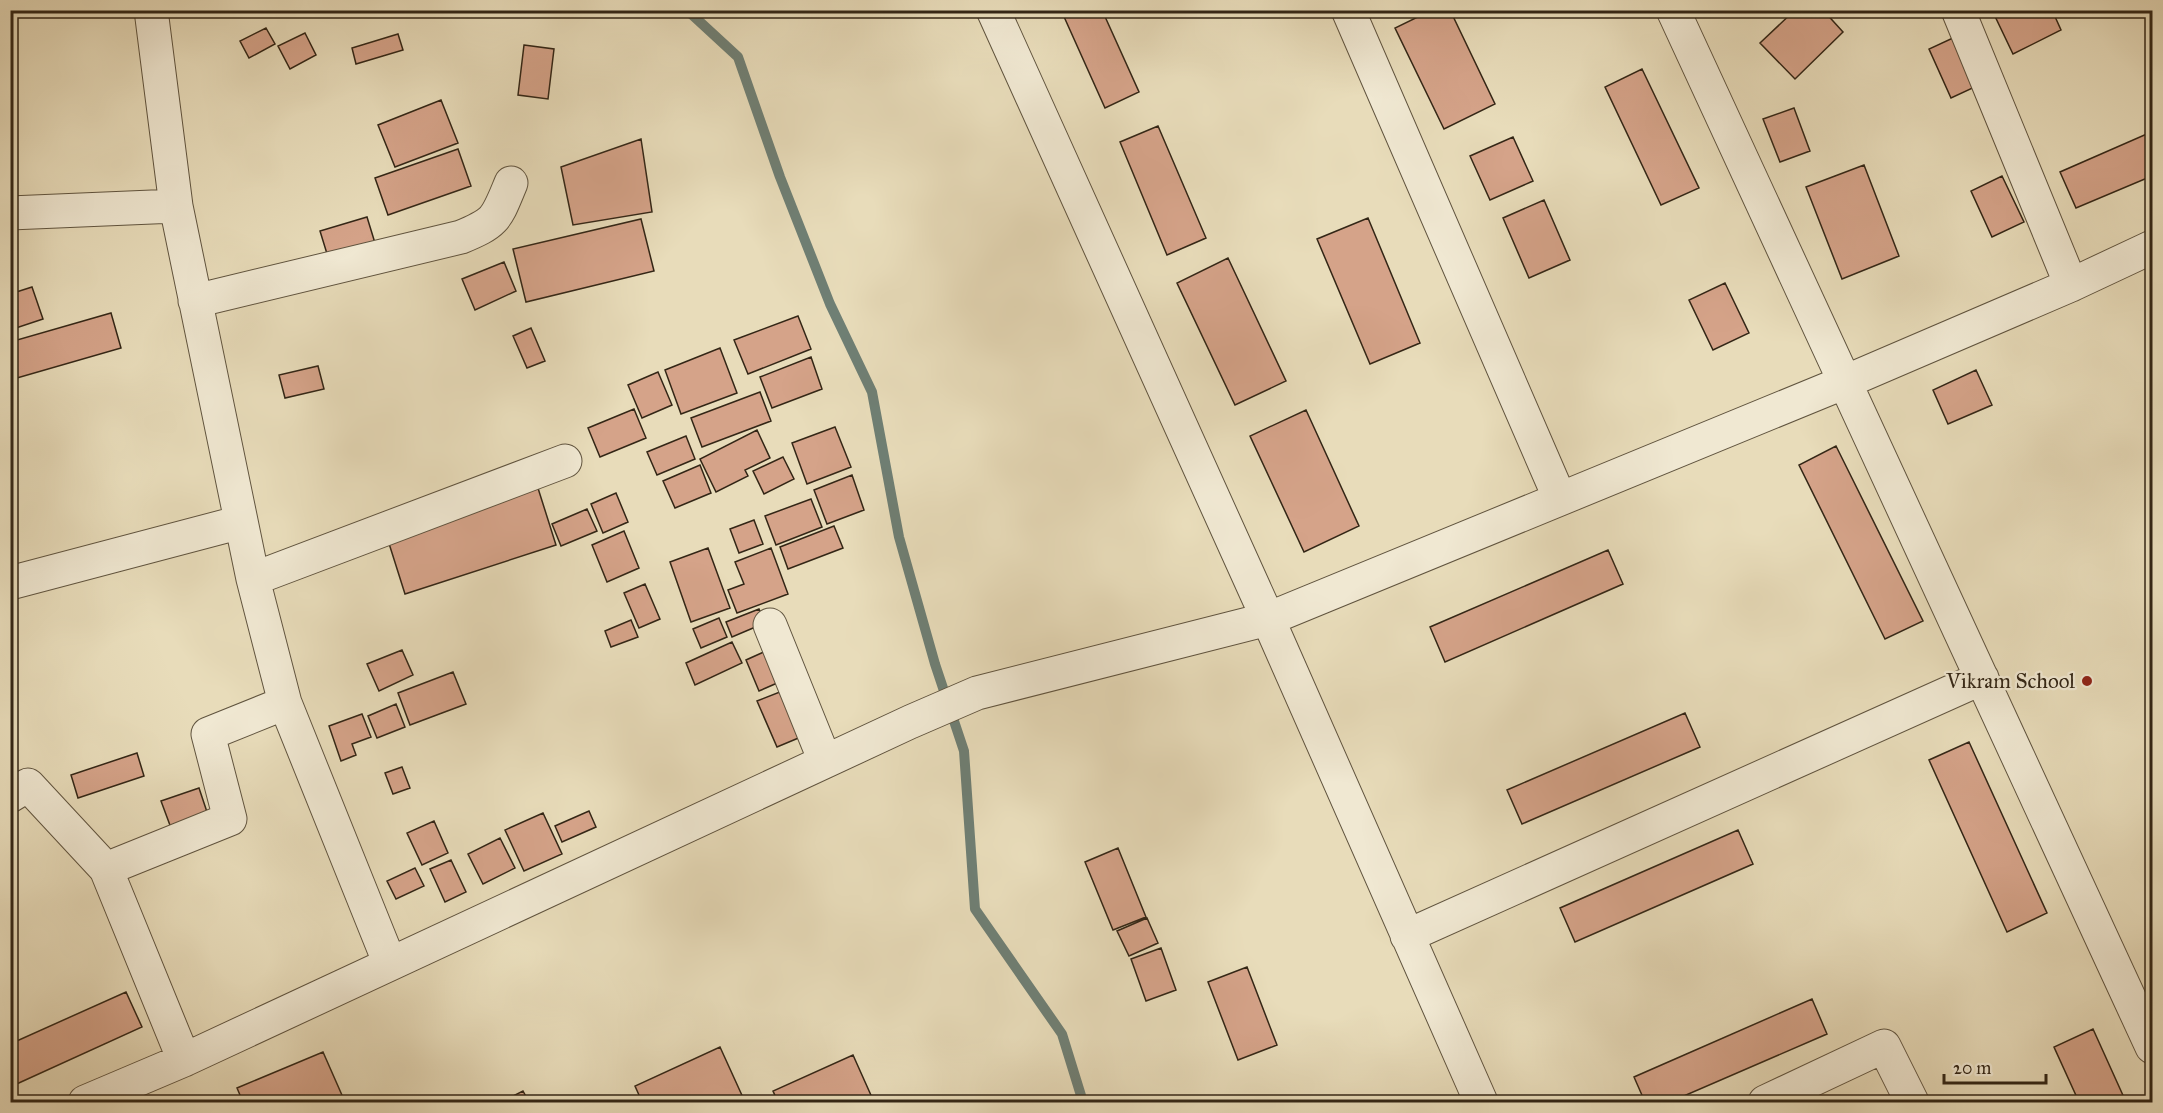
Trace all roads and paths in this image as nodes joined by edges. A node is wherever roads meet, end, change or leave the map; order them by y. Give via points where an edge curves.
1 (150, 10) edge
2 (993, 10) edge
3 (1348, 10) edge
4 (1673, 10) edge
5 (1958, 10) edge
6 (511, 183) dead end
7 (176, 206) junction
8 (10, 213) edge
9 (2152, 247) edge
10 (2071, 285) junction
11 (195, 301) junction
12 (1845, 382) junction
13 (565, 461) dead end
14 (1560, 499) junction
15 (241, 522) junction
16 (253, 579) junction
17 (10, 583) edge
18 (1268, 619) junction
19 (770, 625) dead end
20 (1982, 678) junction
21 (285, 703) junction
22 (825, 761) junction
23 (10, 796) edge
24 (106, 869) junction
25 (1407, 936) junction
26 (390, 964) junction
27 (2152, 1047) edge
28 (184, 1060) junction
29 (85, 1102) edge
30 (1481, 1102) edge
31 (1765, 1102) edge
32 (1912, 1102) edge

1 - 7 street
2 - 18 street
3 - 14 street
4 - 12 street
5 - 10 street
6 - 11 street via 495,218 461,237
7 - 8 street
7 - 11 street
9 - 10 street
10 - 12 street
11 - 15 street
12 - 14 street
12 - 20 street
13 - 16 street
14 - 18 street
15 - 16 street
15 - 17 street
16 - 21 street
18 - 22 street via 977,693
18 - 25 street
19 - 22 street
20 - 25 street
20 - 27 street
21 - 24 street via 208,734 230,819
21 - 26 street
22 - 26 street
23 - 24 street via 28,785
24 - 28 street
25 - 30 street
26 - 28 street
28 - 29 street
31 - 32 street via 1884,1046

